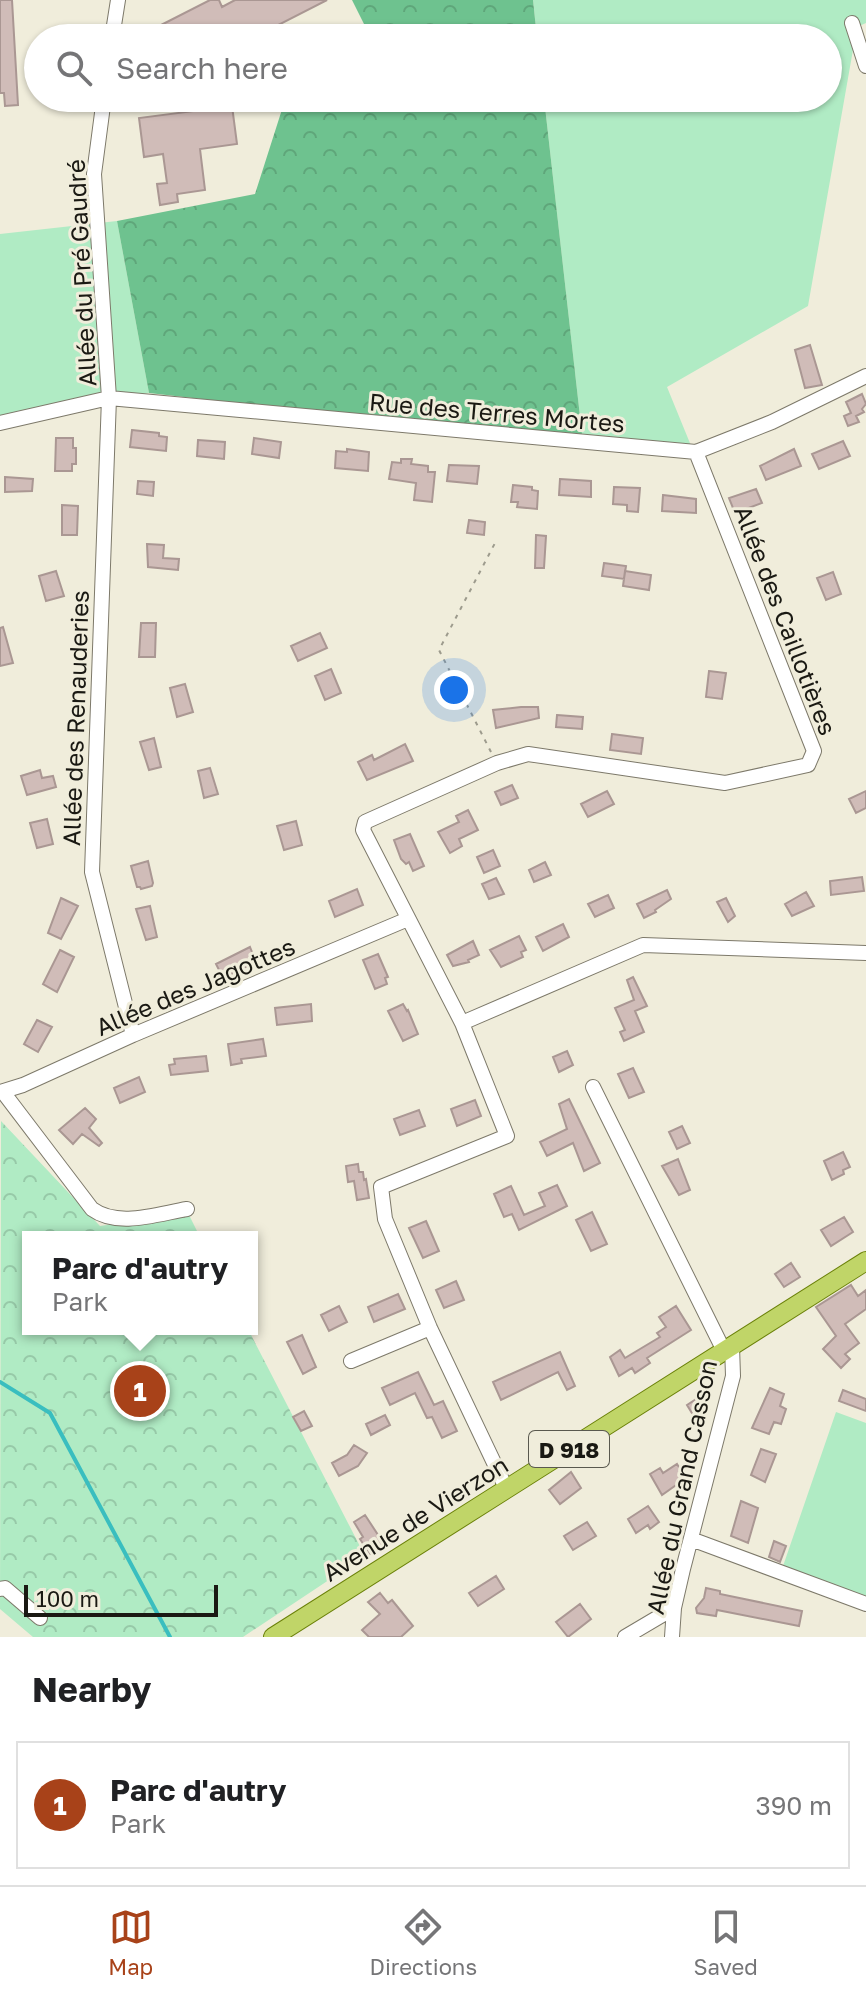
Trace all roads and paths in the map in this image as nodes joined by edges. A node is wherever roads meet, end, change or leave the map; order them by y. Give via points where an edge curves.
1 (118, 0) edge
2 (852, 23) dead end
3 (114, 24) edge
4 (866, 66) edge
5 (102, 112) edge
6 (866, 376) edge
7 (109, 398) junction
8 (0, 423) edge
9 (696, 452) junction
10 (495, 543) dead end
11 (497, 763) junction
12 (408, 919) junction
13 (866, 953) edge
14 (462, 1023) junction
15 (133, 1035) junction
16 (593, 1087) dead end
17 (2, 1092) edge
18 (187, 1209) dead end
19 (866, 1261) edge
20 (430, 1328) junction
21 (728, 1349) junction
22 (351, 1361) dead end
23 (506, 1488) junction
24 (691, 1539) junction
25 (0, 1589) edge
26 (866, 1604) edge
27 (674, 1608) junction
28 (40, 1618) dead end
29 (273, 1637) edge
30 (625, 1637) edge
31 (672, 1637) edge

1 - 3 street
2 - 4 street
5 - 7 street, Allée du Pré Gaudré via 94,174
6 - 9 street, Rue des Terres Mortes
7 - 8 street, Rue des Terres Mortes
7 - 9 street, Rue des Terres Mortes
7 - 15 street, Allée des Renauderies via 92,872
9 - 11 street, Allée des Caillotières via 814,751 808,765 725,783 528,754
10 - 11 path via 439,650
11 - 12 street, Allée des Caillotières via 365,822 363,830
12 - 14 street
12 - 15 street, Allée des Jagottes
13 - 14 street via 643,945
14 - 20 street via 507,1136 381,1187 385,1219
15 - 17 street, Allée des Jagottes
16 - 21 street
17 - 18 street via 92,1209 109,1219
19 - 21 main road, Avenue de Vierzon / D 918
20 - 22 street
20 - 23 street
21 - 23 main road, Avenue de Vierzon / D 918
21 - 24 street, Allée du Grand Casson via 733,1376
23 - 29 main road, Avenue de Vierzon / D 918
24 - 26 street
24 - 27 street, Allée du Grand Casson
25 - 28 street via 14,1593
27 - 30 street
27 - 31 street, Allée du Grand Casson

